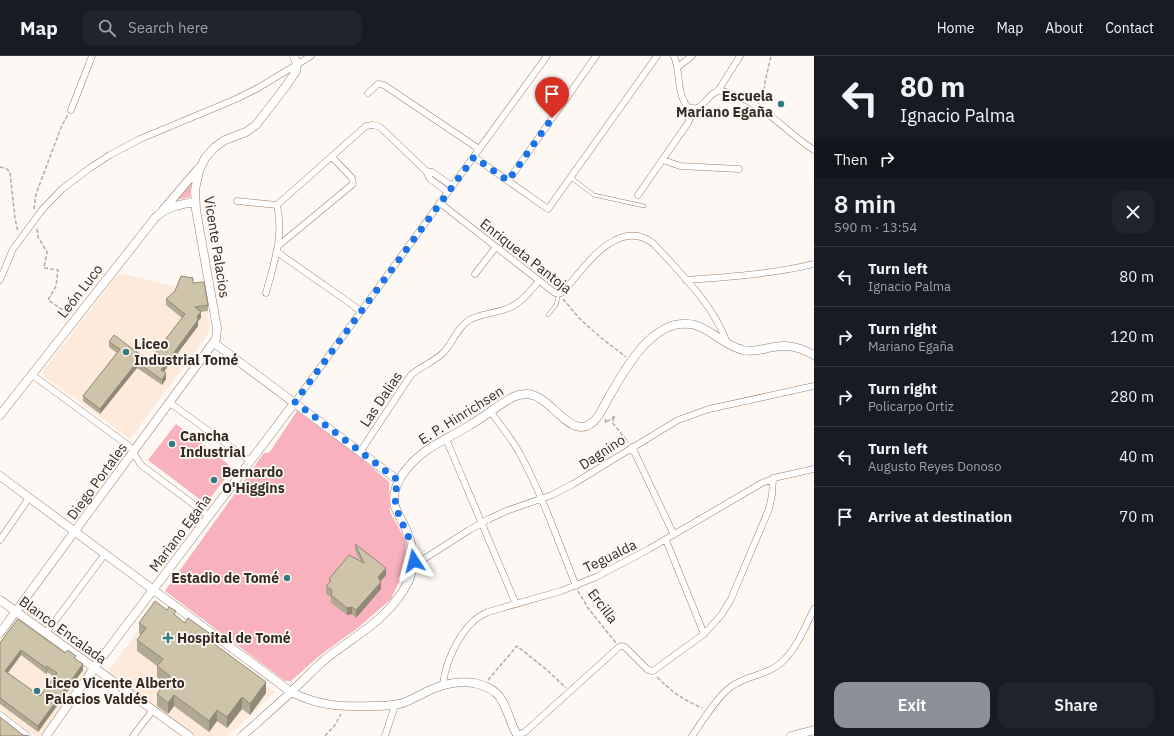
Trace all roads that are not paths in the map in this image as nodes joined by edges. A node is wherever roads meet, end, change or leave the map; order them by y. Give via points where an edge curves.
1 (92, 56) edge
2 (311, 56) edge
3 (538, 56) edge
4 (596, 56) edge
5 (657, 56) edge
6 (674, 56) edge
7 (692, 56) edge
8 (740, 56) edge
9 (545, 58) edge
10 (296, 59) edge
11 (678, 67) junction
12 (718, 91) junction
13 (368, 94) dead end
14 (694, 108) junction
15 (71, 110) road end
16 (480, 148) junction
17 (814, 150) edge
18 (332, 157) junction
19 (474, 157) junction
20 (663, 160) junction
21 (202, 165) junction
22 (739, 169) dead end
23 (426, 172) junction
24 (570, 177) junction
25 (508, 181) junction
26 (452, 186) junction
27 (448, 192) junction
28 (638, 195) dead end
29 (237, 201) dead end
30 (195, 202) junction
31 (440, 203) junction
32 (277, 205) junction
33 (644, 206) dead end
34 (160, 213) junction
35 (496, 247) junction
36 (278, 249) junction
37 (814, 264) edge
38 (475, 274) dead end
39 (0, 280) edge
40 (686, 280) junction
41 (539, 281) junction
42 (266, 293) dead end
43 (559, 294) junction
44 (361, 311) junction
45 (548, 315) dead end
46 (214, 343) junction
47 (727, 343) junction
48 (814, 355) edge
49 (31, 374) junction
50 (814, 386) edge
51 (295, 402) junction
52 (170, 403) junction
53 (491, 412) junction
54 (0, 415) edge
55 (446, 439) junction
56 (632, 447) junction
57 (360, 452) junction
58 (133, 453) junction
59 (250, 462) junction
60 (814, 468) edge
61 (0, 476) edge
62 (773, 478) junction
63 (399, 481) junction
64 (29, 498) junction
65 (541, 499) junction
66 (209, 516) junction
67 (482, 523) junction
68 (76, 532) junction
69 (674, 535) junction
70 (0, 540) edge
71 (666, 540) junction
72 (104, 554) junction
73 (413, 566) junction
74 (576, 586) junction
75 (153, 590) junction
76 (0, 600) edge
77 (516, 604) junction
78 (814, 609) edge
79 (16, 612) junction
80 (0, 633) edge
81 (46, 633) junction
82 (704, 634) junction
83 (94, 668) junction
84 (443, 684) junction
85 (291, 692) junction
86 (395, 705) junction
87 (153, 710) junction
88 (0, 716) edge
89 (814, 730) edge
90 (26, 736) edge
91 (46, 736) edge
92 (133, 736) edge
93 (189, 736) edge
94 (242, 736) edge
95 (385, 736) edge
96 (518, 736) edge
97 (692, 736) edge
98 (791, 736) edge

1 - 15 street
2 - 10 street
3 - 9 street
4 - 25 street
5 - 24 street
6 - 11 street
7 - 11 street
8 - 12 street
9 - 16 street, Mariano Egaña
10 - 21 street, Vicente Palacios via 296,71 256,125 220,143 210,152
10 - 39 street via 258,88 140,139 90,168 62,189 42,210 13,249
11 - 14 street via 682,96 687,106
12 - 14 street via 703,105
12 - 17 street via 746,100 763,110
13 - 16 street via 378,84 384,85
14 - 20 street via 688,123
16 - 19 street, Mariano Egaña
18 - 23 street via 366,126 373,125 380,127
18 - 32 street
18 - 36 street via 352,178 353,184
19 - 25 street
19 - 26 street, Mariano Egaña
20 - 22 street via 680,166
20 - 28 street
21 - 30 street, Vicente Palacios via 196,184
21 - 34 street
23 - 26 street via 432,172
23 - 27 street via 428,177
24 - 25 street via 548,209
24 - 33 lane via 594,195
26 - 27 street, Mariano Egaña
27 - 31 street, Mariano Egaña
29 - 32 street
30 - 34 street, León Luco via 174,206
30 - 46 street, Vicente Palacios via 217,328
31 - 35 street, Enriqueta Pantoja
31 - 44 street, Mariano Egaña
32 - 36 street via 280,223
34 - 49 street, León Luco
35 - 38 street
35 - 41 street, Enriqueta Pantoja
36 - 42 street
36 - 44 street
37 - 40 street via 737,276
40 - 43 street via 651,241 641,236 628,236 598,251
40 - 47 street via 714,314
41 - 43 street, Enriqueta Pantoja via 552,292
41 - 57 street, Las Dalias via 516,304 474,318 464,324 444,352 411,375
43 - 45 lane via 556,305
44 - 51 street, Mariano Egaña
46 - 51 street
46 - 52 street, Diego Portales
47 - 48 street, E. P. Hinrichsen via 748,351 790,345
47 - 53 street, E. P. Hinrichsen via 701,327 691,324 667,328 638,352 599,415 585,427 570,424 546,402 533,395 513,397
49 - 54 street, León Luco
49 - 58 street via 129,446
50 - 56 street, Dagnino via 698,412 668,424
51 - 57 street
51 - 59 street, Mariano Egaña
52 - 58 street, Diego Portales
52 - 59 street
53 - 55 street, E. P. Hinrichsen
53 - 65 street, Ercilla via 518,451
55 - 63 street, E. P. Hinrichsen via 422,454
55 - 67 street
56 - 65 street, Dagnino via 578,481
56 - 69 street
57 - 63 street
58 - 66 street via 141,465
58 - 68 street, Diego Portales
59 - 66 street, Mariano Egaña
60 - 62 street, Tegualda
61 - 64 street
62 - 69 street, Tegualda
62 - 82 street via 769,509 731,599 717,621
63 - 73 street via 395,491 395,505 412,544
64 - 68 street
64 - 70 street
65 - 67 street, Dagnino
65 - 74 street, Ercilla
66 - 75 street, Mariano Egaña
67 - 73 street, Dagnino
67 - 77 street
68 - 72 street
68 - 79 street, Diego Portales
69 - 71 street, Tegualda
71 - 74 street, Tegualda
71 - 82 street
72 - 75 street
72 - 81 street
73 - 85 street via 406,586 383,615 366,631 329,657
74 - 77 street, Tegualda
75 - 83 street, Mariano Egaña
75 - 85 street
76 - 79 street, Blanco Encalada
77 - 84 street, Tegualda via 484,614 473,622 449,659
78 - 97 street via 784,661 724,692
79 - 80 street, Diego Portales
79 - 81 street, Blanco Encalada
81 - 83 street, Blanco Encalada
82 - 96 street via 651,671 625,647 619,647
83 - 87 street, Blanco Encalada
83 - 91 street, Mariano Egaña
84 - 86 street
84 - 96 street via 463,682 492,690 499,695
85 - 86 street via 317,703 344,707
85 - 94 street
86 - 95 street
87 - 92 street
87 - 93 street, Blanco Encalada
88 - 90 street
89 - 98 street

